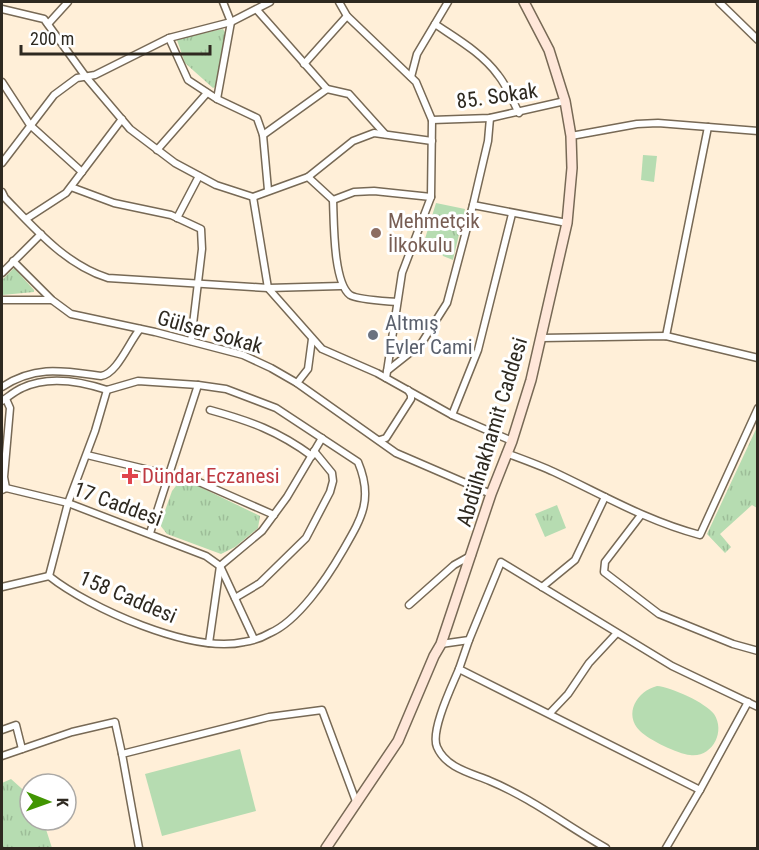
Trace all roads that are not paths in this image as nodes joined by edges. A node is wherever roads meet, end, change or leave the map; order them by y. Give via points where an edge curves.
1 (68, 2) edge
2 (223, 2) edge
3 (270, 2) edge
4 (339, 2) edge
5 (445, 2) edge
6 (524, 2) edge
7 (719, 2) edge
8 (2, 9) edge
9 (257, 10) junction
10 (347, 16) junction
11 (231, 22) junction
12 (48, 24) junction
13 (435, 24) junction
14 (169, 38) junction
15 (758, 40) edge
16 (304, 64) junction
17 (86, 76) junction
18 (411, 77) junction
19 (2, 82) edge
20 (327, 89) junction
21 (207, 93) junction
22 (217, 99) junction
23 (565, 100) junction
24 (519, 113) junction
25 (490, 118) junction
26 (122, 119) junction
27 (432, 120) junction
28 (30, 125) junction
29 (708, 127) junction
30 (758, 131) edge
31 (385, 134) junction
32 (263, 135) junction
33 (571, 136) junction
34 (432, 141) junction
35 (157, 150) junction
36 (2, 163) edge
37 (82, 172) junction
38 (199, 176) junction
39 (308, 177) junction
40 (71, 187) junction
41 (268, 190) junction
42 (2, 192) edge
43 (253, 197) junction
44 (431, 197) junction
45 (333, 200) junction
46 (473, 205) junction
47 (512, 214) junction
48 (177, 218) junction
49 (26, 219) junction
50 (567, 223) junction
51 (41, 234) junction
52 (13, 261) junction
53 (2, 273) edge
54 (198, 285) junction
55 (341, 286) junction
56 (268, 288) junction
57 (2, 300) edge
58 (52, 300) junction
59 (397, 302) junction
60 (140, 329) junction
61 (666, 336) junction
62 (541, 338) junction
63 (312, 339) junction
64 (191, 341) junction
65 (758, 358) edge
66 (386, 375) junction
67 (297, 383) junction
68 (198, 385) junction
69 (2, 387) edge
70 (107, 390) junction
71 (408, 390) junction
72 (4, 400) edge
73 (758, 408) edge
74 (210, 410) dead end
75 (453, 415) junction
76 (322, 438) junction
77 (380, 440) junction
78 (512, 441) junction
79 (506, 453) junction
80 (313, 454) junction
81 (87, 455) junction
82 (170, 475) junction
83 (4, 489) edge
84 (491, 494) junction
85 (605, 497) junction
86 (69, 503) junction
87 (274, 515) junction
88 (640, 515) junction
89 (150, 533) junction
90 (472, 555) junction
91 (220, 566) junction
92 (49, 576) junction
93 (2, 586) edge
94 (542, 587) junction
95 (235, 598) junction
96 (409, 604) dead end
97 (616, 634) junction
98 (254, 639) junction
99 (469, 640) junction
100 (209, 643) junction
101 (441, 644) junction
102 (758, 651) edge
103 (459, 669) junction
104 (748, 702) junction
105 (758, 707) edge
106 (550, 713) junction
107 (2, 730) edge
108 (22, 749) junction
109 (122, 754) junction
110 (2, 756) edge
111 (700, 790) junction
112 (357, 804) junction
113 (139, 849) edge
114 (326, 849) edge
115 (606, 849) edge
116 (666, 849) edge

1 - 12 street
2 - 11 street
3 - 9 street
4 - 10 street
5 - 13 street
6 - 23 main road, Abdülhakhamit Caddesi via 549,50
7 - 15 street
8 - 12 street via 44,19
9 - 11 street
9 - 16 street
10 - 16 street
10 - 18 street
11 - 14 street
11 - 22 street
12 - 17 street
13 - 18 street via 417,54
13 - 24 street via 486,61 500,76
14 - 17 street
14 - 21 street via 188,80
16 - 20 street
17 - 26 street
17 - 28 street via 54,95
18 - 27 street
19 - 28 street
20 - 31 street via 349,94
20 - 32 street
21 - 22 street
21 - 35 street
22 - 32 street via 256,118
23 - 24 street, 85. Sokak
23 - 33 main road, Abdülhakhamit Caddesi
24 - 25 street, 85. Sokak
25 - 27 street, 85. Sokak
25 - 46 street
26 - 35 street
26 - 37 street
27 - 34 street
28 - 36 street
28 - 37 street
29 - 30 street
29 - 33 street via 637,124
29 - 61 street
31 - 34 street
31 - 39 street via 374,133 353,141
32 - 41 street
33 - 50 main road, Abdülhakhamit Caddesi
34 - 44 street
35 - 38 street
37 - 40 street
38 - 43 street
38 - 48 street
39 - 41 street
39 - 45 street
40 - 48 street via 114,203
40 - 49 street
41 - 43 street
42 - 49 street
43 - 56 street
44 - 45 street via 374,191 354,192
44 - 59 street via 402,273
45 - 55 street
46 - 47 street
46 - 66 street via 447,303 421,344
47 - 50 street
47 - 75 street via 478,350
48 - 54 street via 201,229
49 - 51 street
50 - 62 main road, Abdülhakhamit Caddesi
51 - 52 street
51 - 54 street via 93,273 108,278
52 - 53 street
52 - 58 street, Gülser Sokak
54 - 56 street
54 - 64 street
55 - 56 street
55 - 59 street via 352,297
56 - 63 street
57 - 58 street
58 - 60 street, Gülser Sokak via 71,314
59 - 66 street
60 - 64 street, Gülser Sokak
60 - 69 street via 108,375 33,372
61 - 62 street
61 - 65 street
62 - 78 main road, Abdülhakhamit Caddesi
63 - 66 street via 322,349
63 - 67 street via 308,369
64 - 67 street, Gülser Sokak via 243,355
66 - 71 street
67 - 77 street, Gülser Sokak via 373,439
68 - 70 street, 158 Caddesi via 138,381
68 - 76 street, 158 Caddesi via 271,405
68 - 82 street
70 - 72 street via 68,381 46,381 25,386
70 - 81 street
71 - 75 street
71 - 77 street via 411,399 386,438
72 - 83 street via 10,408
73 - 88 street via 700,535
74 - 80 street via 255,423
75 - 78 street
76 - 80 street
76 - 98 street, 158 Caddesi via 358,462 366,496 359,521 307,602 272,633
77 - 84 street, Gülser Sokak via 396,453
78 - 79 main road, Abdülhakhamit Caddesi
79 - 84 main road, Abdülhakhamit Caddesi
79 - 85 street
80 - 87 street
80 - 95 street via 332,473 333,481 306,538 260,582
81 - 82 street
81 - 86 street
82 - 87 street via 199,482
82 - 89 street
83 - 86 street, 17 Caddesi
84 - 90 main road, Abdülhakhamit Caddesi
85 - 88 street
85 - 94 street via 575,560
86 - 89 street, 17 Caddesi
86 - 92 street
87 - 91 street via 262,531
88 - 102 street via 605,562 604,572 659,614
89 - 91 street, 17 Caddesi via 206,556
90 - 96 street via 454,565
90 - 101 main road, Abdülhakhamit Caddesi
91 - 95 street
91 - 100 street
92 - 93 street, 158 Caddesi
92 - 100 street, 158 Caddesi via 65,589 111,612 164,633
94 - 97 street
94 - 99 street via 501,562
95 - 98 street
97 - 104 street
97 - 106 street
98 - 100 street, 158 Caddesi via 244,643
99 - 101 street
99 - 103 street
101 - 112 main road, Abdülhakhamit Caddesi via 398,741
103 - 106 street
103 - 115 street via 435,733 441,754 450,765 519,794
104 - 105 street
104 - 111 street
106 - 111 street
107 - 108 street via 16,726
108 - 109 street via 115,722
108 - 110 street
109 - 112 street via 269,717 322,710
109 - 113 street
111 - 116 street
112 - 114 main road, Abdülhakhamit Caddesi

